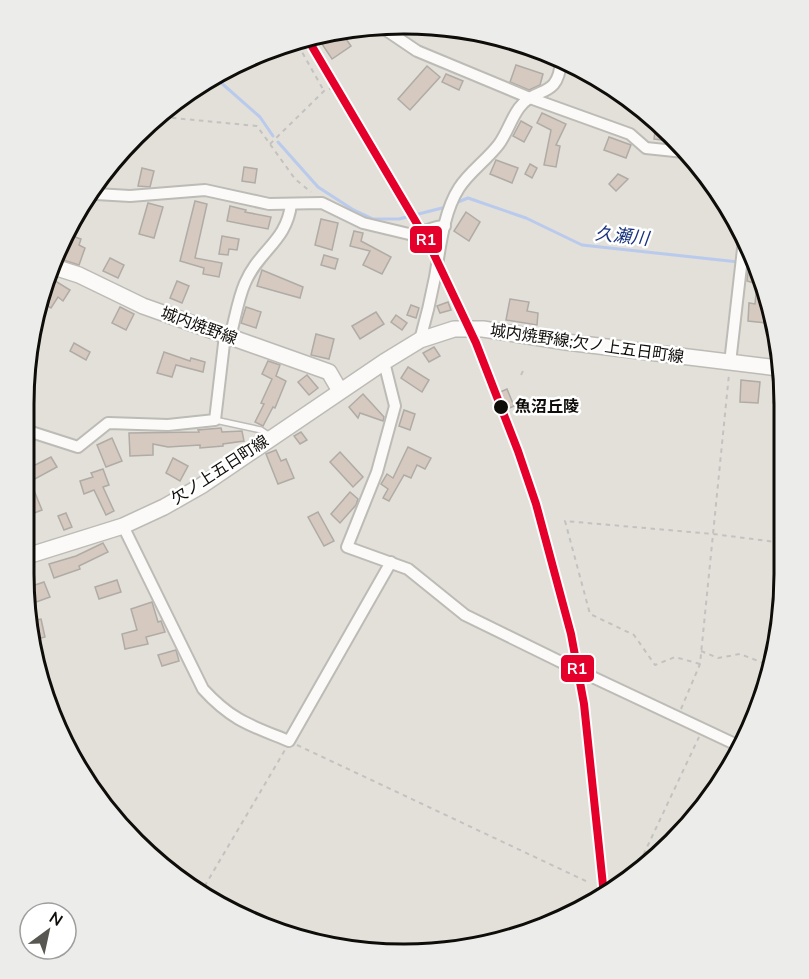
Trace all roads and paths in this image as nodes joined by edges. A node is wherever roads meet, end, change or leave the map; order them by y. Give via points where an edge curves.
1 (393, 34) edge
2 (301, 50) edge
3 (560, 70) edge
4 (332, 88) dead end
5 (324, 91) junction
6 (530, 98) junction
7 (171, 118) edge
8 (270, 144) junction
9 (673, 151) edge
10 (100, 194) edge
11 (322, 203) junction
12 (291, 204) junction
13 (445, 226) junction
14 (742, 255) edge
15 (61, 269) edge
16 (227, 336) junction
17 (420, 340) junction
18 (384, 362) junction
19 (730, 363) junction
20 (772, 367) edge
21 (340, 391) junction
22 (215, 420) junction
23 (34, 433) edge
24 (271, 437) junction
25 (123, 525) junction
26 (712, 534) junction
27 (774, 542) edge
28 (34, 554) edge
29 (391, 562) junction
30 (701, 651) junction
31 (764, 663) edge
32 (565, 664) tunnel mouth
33 (700, 664) junction
34 (586, 674) tunnel mouth
35 (678, 717) junction
36 (704, 729) junction
37 (290, 741) junction
38 (733, 743) edge
39 (644, 857) edge
40 (590, 883) dead end
41 (205, 886) edge

1 - 6 street via 417,51
2 - 5 path
3 - 6 street via 550,89
4 - 5 path
5 - 8 path
6 - 9 street via 630,134 646,148
6 - 13 street via 519,107 499,144 459,189
7 - 8 path via 257,126
8 - 11 path via 295,179
10 - 12 street via 206,190 269,204
11 - 12 street
11 - 13 street via 363,223 409,234
12 - 16 street via 278,240 260,256 245,283
13 - 17 street
14 - 19 street
15 - 16 main road, 城内焼野線 via 143,306
16 - 21 main road, 城内焼野線 via 329,372
16 - 22 street
17 - 18 main road, 城内焼野線;欠ノ上五日町線
17 - 19 main road, 城内焼野線;欠ノ上五日町線 via 454,329 483,329
18 - 21 main road, 城内焼野線;欠ノ上五日町線
18 - 29 street via 395,406 377,472 346,547
19 - 20 main road, 城内焼野線;欠ノ上五日町線
19 - 26 path
21 - 24 main road, 欠ノ上五日町線
22 - 23 street via 168,425 108,423 78,447
22 - 24 lane via 261,430
24 - 25 main road, 欠ノ上五日町線 via 201,486
25 - 28 main road, 欠ノ上五日町線
25 - 37 street via 203,689 238,721
26 - 27 path
26 - 30 path
26 - 33 path via 565,522 590,614 634,634 655,664 675,657
29 - 32 street via 408,569 465,615
29 - 37 street
30 - 31 path via 718,658 740,654
30 - 33 path
33 - 35 path
34 - 35 street
35 - 36 street
36 - 38 street
36 - 39 path
37 - 40 path
37 - 41 path

